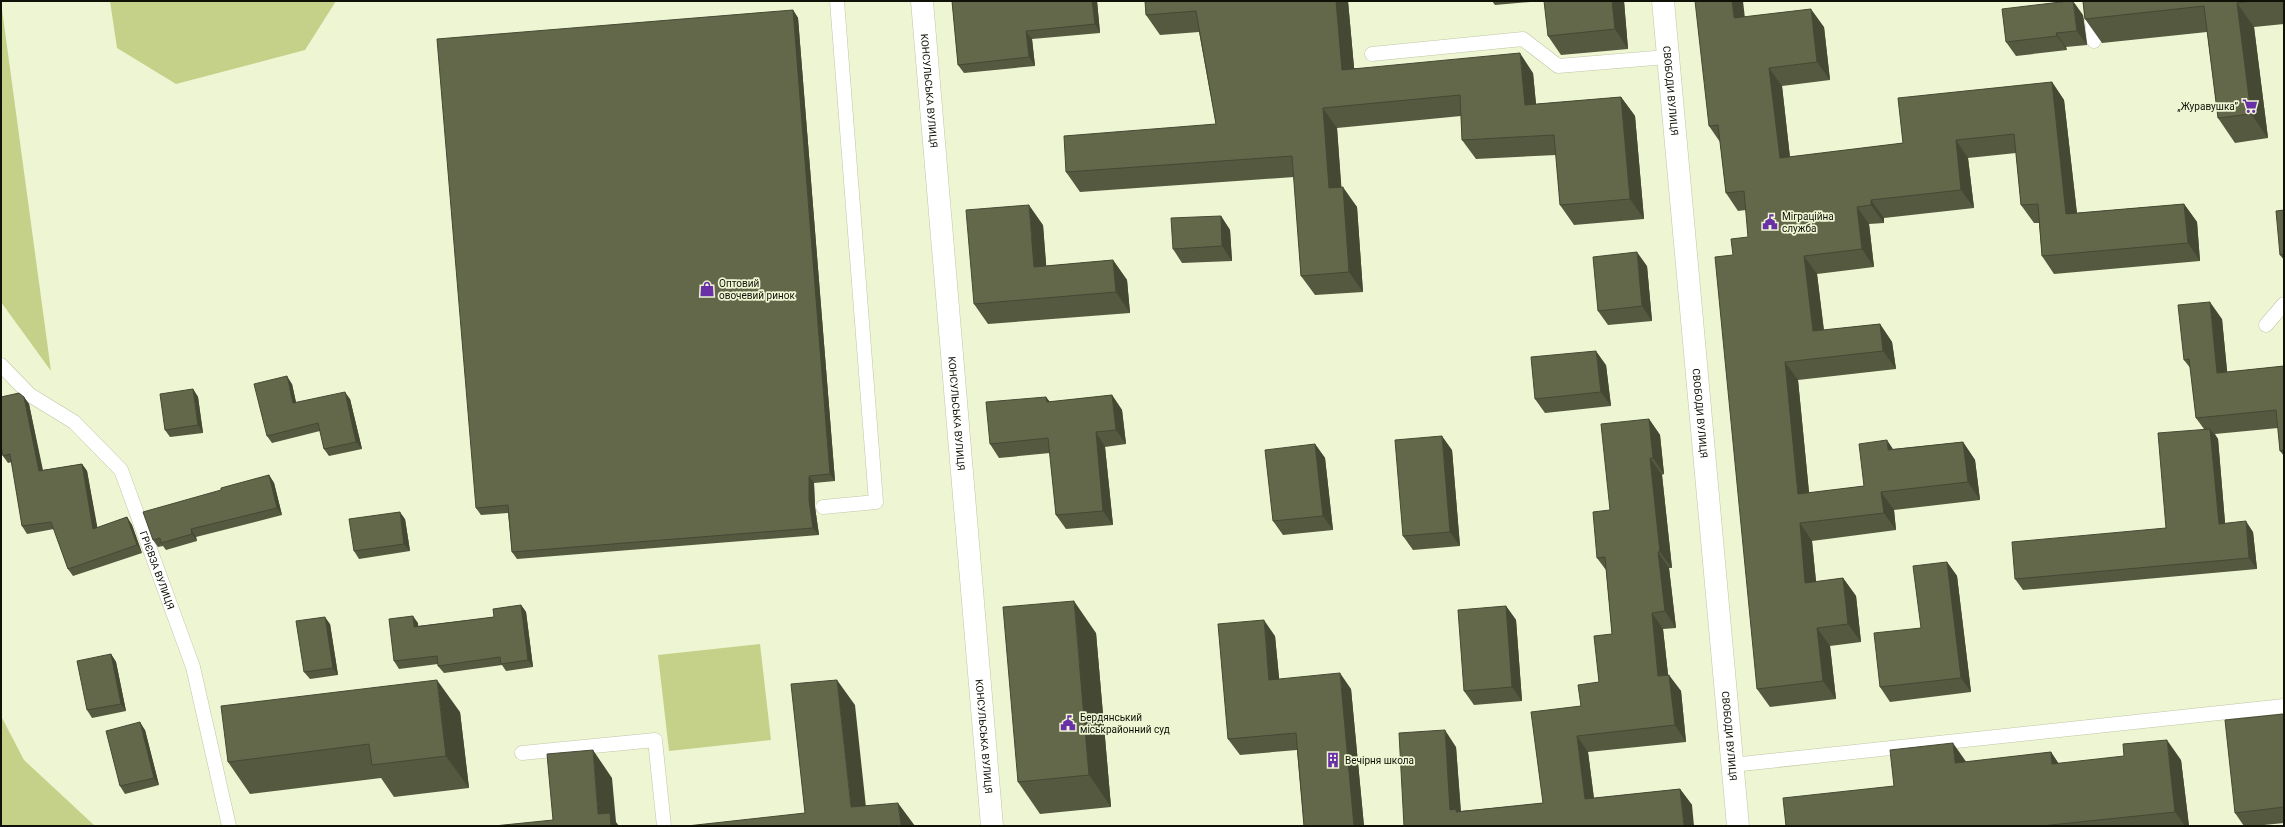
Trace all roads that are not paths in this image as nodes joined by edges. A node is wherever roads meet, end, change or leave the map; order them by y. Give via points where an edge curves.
1 (837, 1) edge
2 (922, 1) edge
3 (1663, 1) edge
4 (2090, 1) edge
5 (2094, 41) edge
6 (1372, 54) dead end
7 (1667, 57) junction
8 (2284, 304) edge
9 (2266, 325) dead end
10 (1, 365) edge
11 (823, 508) dead end
12 (2284, 706) edge
13 (522, 753) dead end
14 (1732, 765) junction
15 (229, 826) edge
16 (664, 826) edge
17 (992, 826) edge
18 (1738, 826) edge

1 - 11 lane via 876,502
2 - 17 main road, КОНСУЛЬСЬКА ВУЛИЦЯ
3 - 7 main road, СВОБОДИ ВУЛИЦЯ
4 - 5 lane
6 - 7 lane via 1523,39 1558,66
7 - 14 main road, СВОБОДИ ВУЛИЦЯ
8 - 9 lane
10 - 15 lane, ГРІЄВЗА ВУЛИЦЯ via 30,395 74,422 121,470 192,667
12 - 14 lane
13 - 16 lane via 655,740
14 - 18 main road, СВОБОДИ ВУЛИЦЯ

